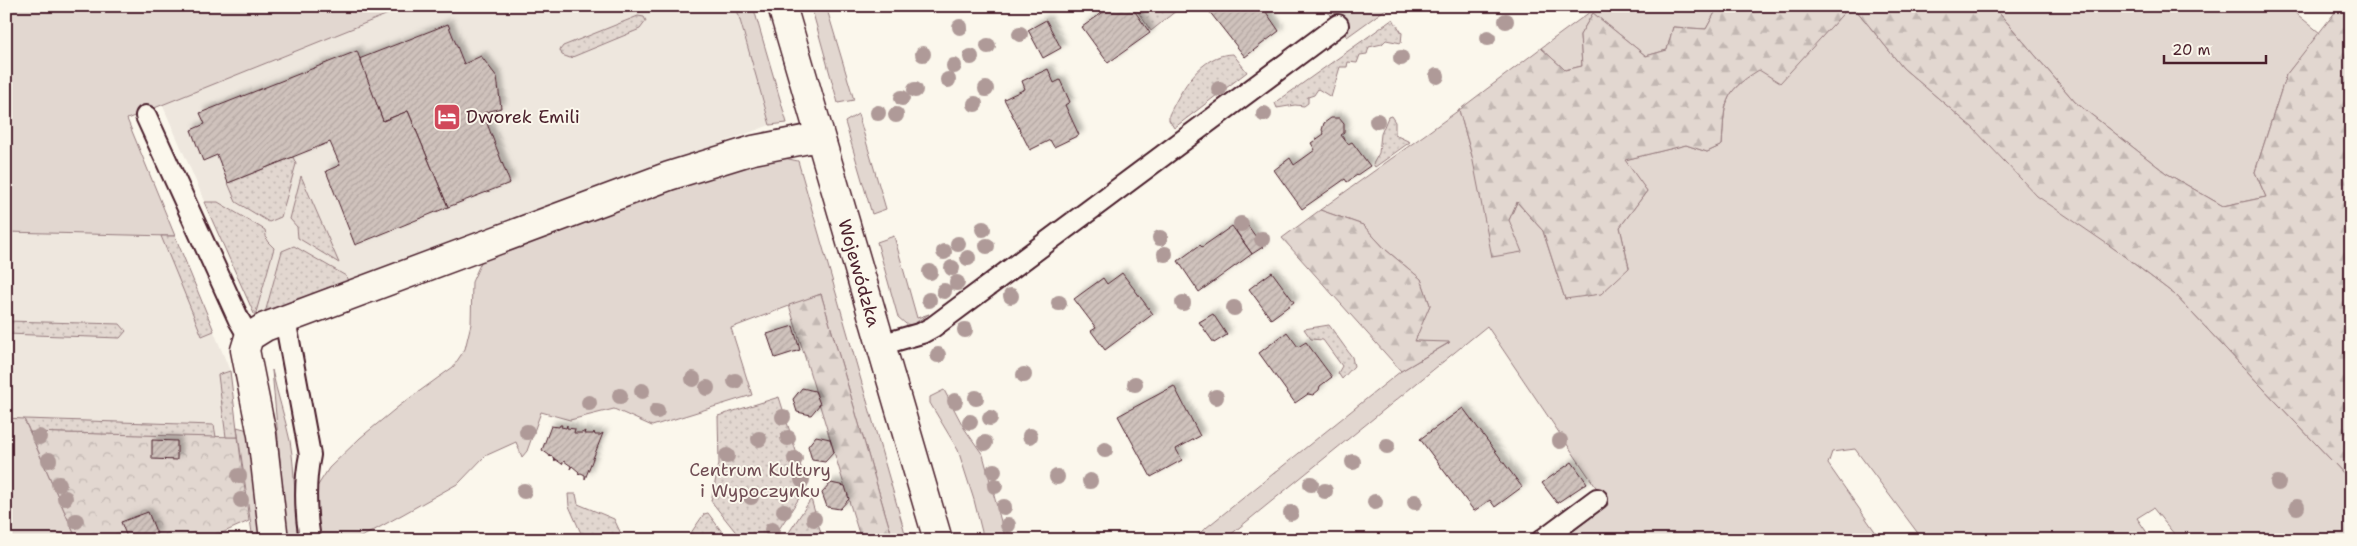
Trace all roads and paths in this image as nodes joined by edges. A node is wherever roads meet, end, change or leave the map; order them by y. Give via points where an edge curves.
1 (782, 6) edge
2 (1338, 25) dead end
3 (146, 116) dead end
4 (819, 137) junction
5 (285, 319) junction
6 (250, 337) junction
7 (880, 345) junction
8 (1596, 499) dead end
9 (274, 540) edge
10 (310, 540) edge
11 (938, 540) edge
12 (1542, 540) edge

1 - 4 street, Wojewódzka
2 - 7 lane via 933,327
3 - 6 lane via 239,320
4 - 5 street via 752,150 669,176
4 - 7 street, Wojewódzka
5 - 6 street
5 - 10 lane via 310,455 304,506
6 - 9 street via 245,350 262,436
7 - 11 street, Wojewódzka
8 - 12 lane

